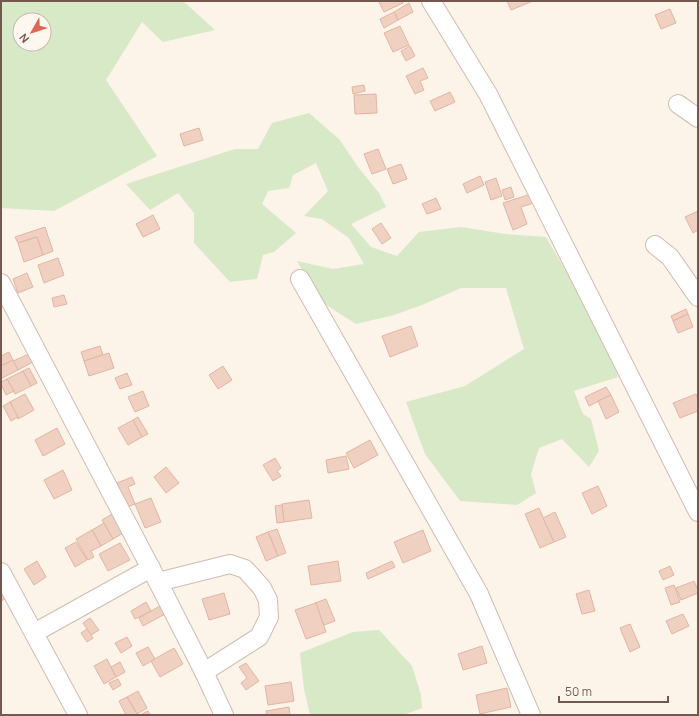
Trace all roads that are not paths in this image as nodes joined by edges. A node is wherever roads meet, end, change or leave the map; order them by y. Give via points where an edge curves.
1 (431, 1) edge
2 (678, 104) dead end
3 (698, 118) edge
4 (655, 245) dead end
5 (300, 279) dead end
6 (1, 283) edge
7 (698, 298) edge
8 (698, 512) edge
9 (1, 572) edge
10 (155, 575) junction
11 (34, 633) junction
12 (204, 672) junction
13 (78, 715) edge
14 (224, 715) edge
15 (531, 715) edge

1 - 8 street via 488,94
2 - 3 street
4 - 7 street via 670,257
5 - 15 street via 479,594
6 - 10 street
9 - 11 street
10 - 11 street
10 - 12 street
10 - 12 street via 230,564 245,569 262,588 268,600 268,617 259,637
11 - 13 street
12 - 14 street

